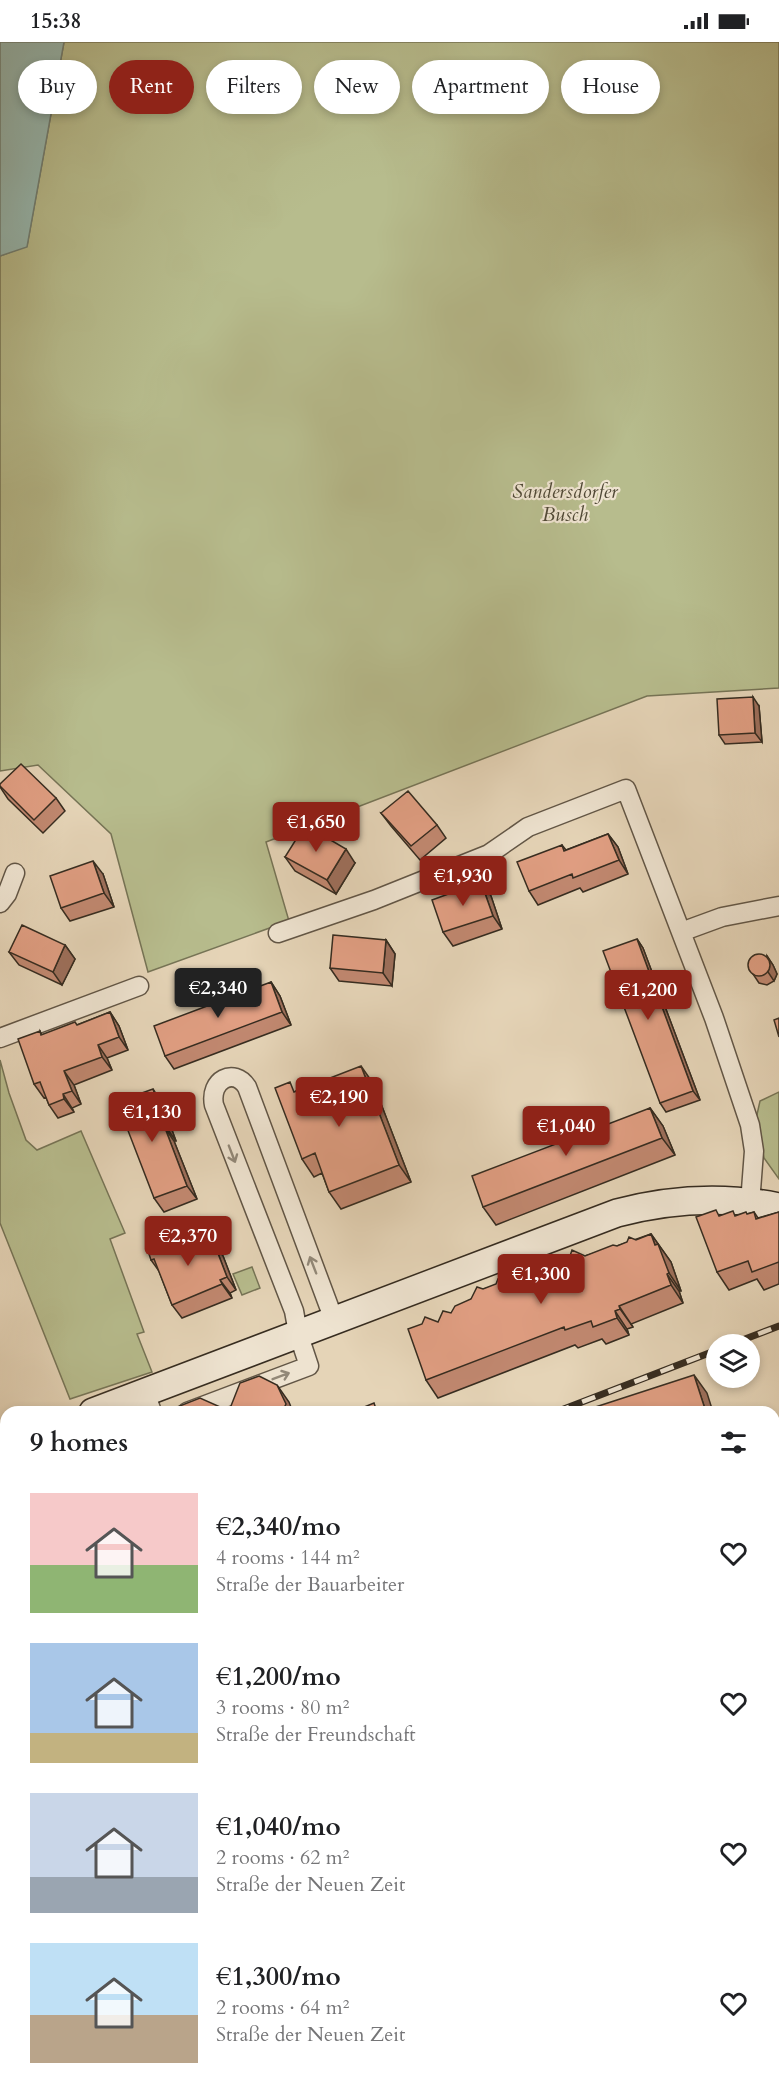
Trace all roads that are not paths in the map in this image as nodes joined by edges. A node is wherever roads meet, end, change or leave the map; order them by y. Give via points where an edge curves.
1 (15, 873) dead end
2 (0, 903) edge
3 (779, 906) edge
4 (681, 932) junction
5 (278, 933) dead end
6 (139, 986) dead end
7 (0, 1038) edge
8 (750, 1203) junction
9 (779, 1207) edge
10 (334, 1320) junction
11 (298, 1334) junction
12 (148, 1402) edge
13 (126, 1406) edge
14 (203, 1406) edge

1 - 2 street
3 - 4 street via 722,917
4 - 5 street via 626,789 528,827 489,854
4 - 8 street via 750,1125 754,1151
6 - 7 street
8 - 9 street
8 - 10 street via 686,1201 617,1213
10 - 11 street
10 -> 11 street via 247,1088 242,1080 227,1078 214,1088 214,1105 294,1311
11 - 12 street
14 -> 11 street via 309,1366
12 - 13 street

